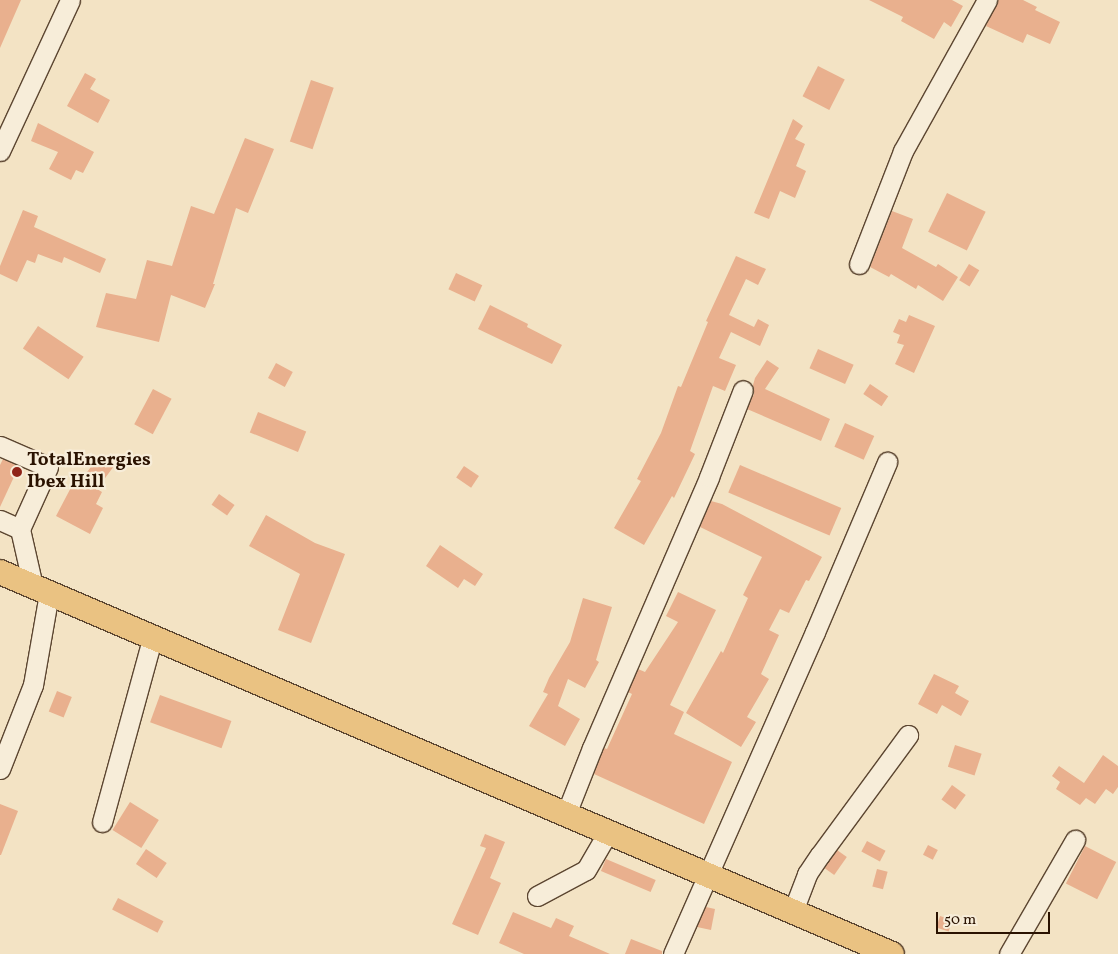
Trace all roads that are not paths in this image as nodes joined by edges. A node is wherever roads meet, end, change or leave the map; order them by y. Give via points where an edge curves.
1 (70, 0) edge
2 (987, 0) edge
3 (0, 151) edge
4 (859, 264) dead end
5 (743, 390) dead end
6 (0, 446) edge
7 (887, 462) dead end
8 (0, 520) edge
9 (20, 529) junction
10 (0, 572) edge
11 (41, 590) junction
12 (153, 636) junction
13 (908, 735) dead end
14 (0, 770) edge
15 (566, 814) junction
16 (102, 822) dead end
17 (608, 832) junction
18 (1075, 840) dead end
19 (708, 874) junction
20 (537, 896) dead end
21 (793, 911) junction
22 (673, 954) edge
23 (892, 954) edge
24 (1010, 954) edge

1 - 3 street
2 - 4 street via 902,151
5 - 15 street via 710,477
6 - 9 street via 48,467
7 - 19 street
8 - 9 street
9 - 11 street
10 - 11 main road
11 - 12 main road
11 - 14 street via 33,685
12 - 15 main road
12 - 16 street
13 - 21 street via 807,874
15 - 17 main road
17 - 19 main road
17 - 20 street via 586,870
18 - 24 street
19 - 21 main road
19 - 22 street
21 - 23 main road

